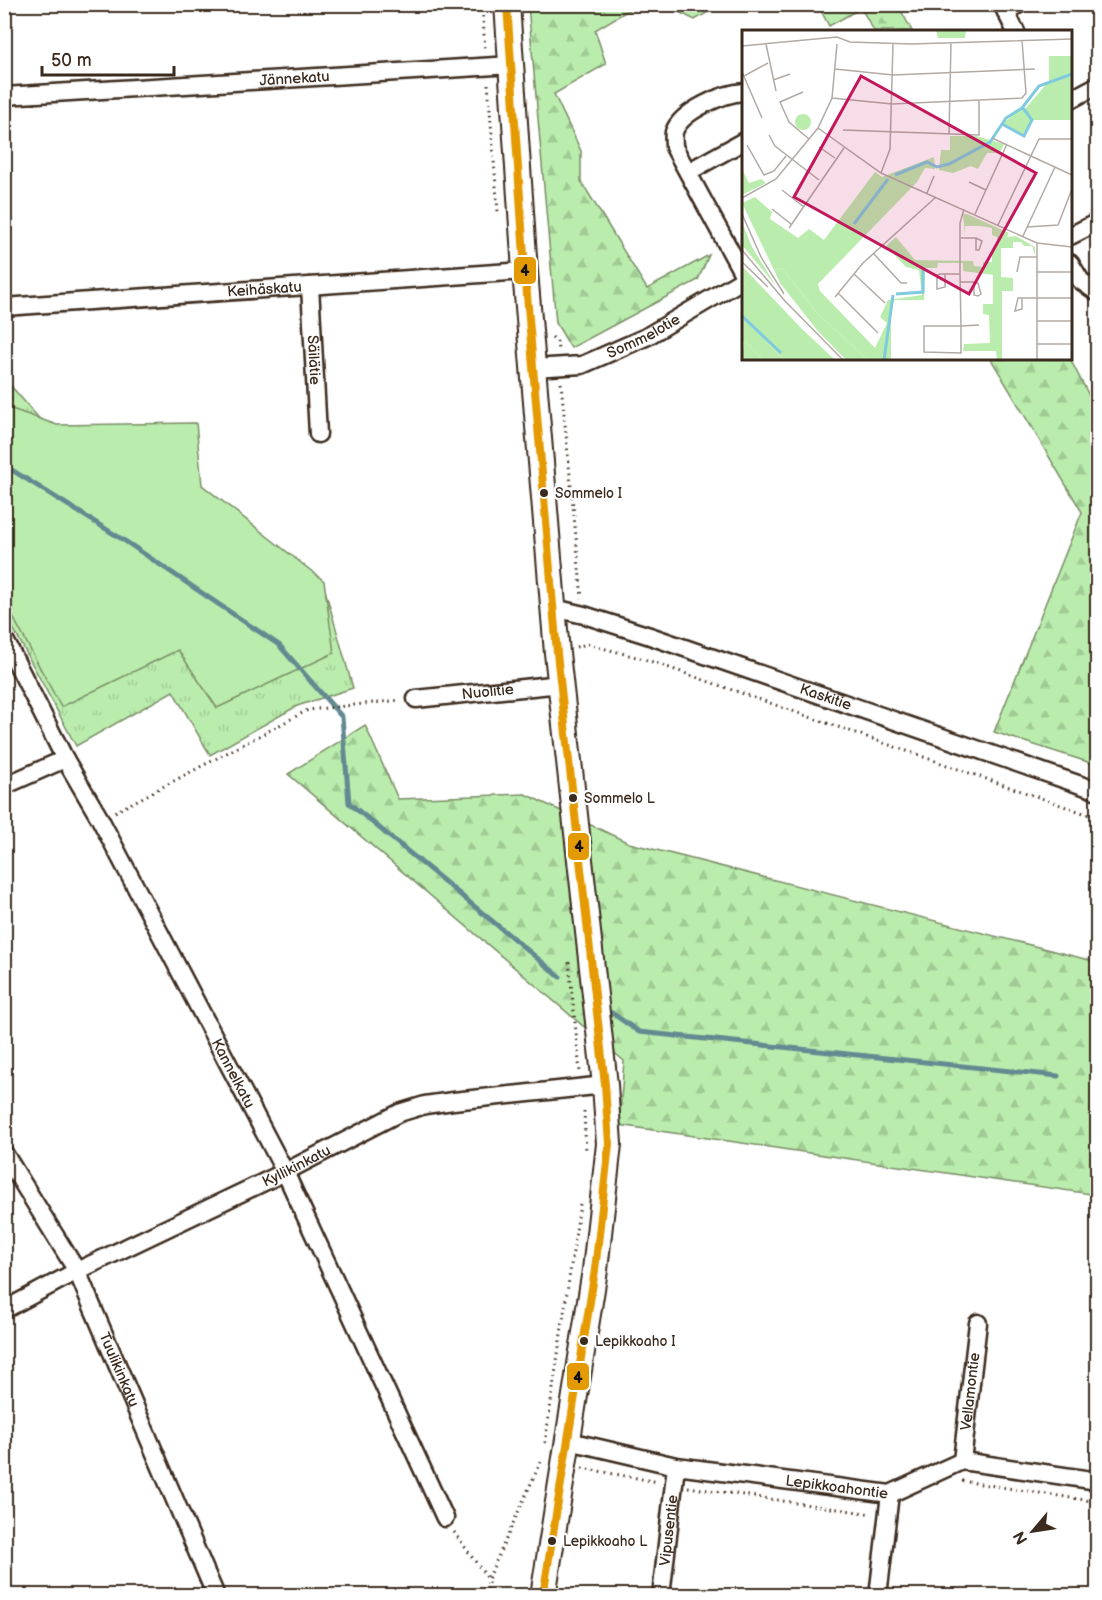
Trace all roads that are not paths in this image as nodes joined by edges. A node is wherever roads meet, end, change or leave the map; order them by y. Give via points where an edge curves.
1 (507, 4) edge
2 (1009, 7) edge
3 (1015, 30) edge
4 (512, 65) junction
5 (1098, 85) edge
6 (742, 93) edge
7 (4, 96) edge
8 (1072, 99) edge
9 (742, 142) edge
10 (688, 172) junction
11 (1098, 222) edge
12 (1072, 235) edge
13 (1072, 265) edge
14 (525, 270) junction
15 (742, 274) edge
16 (742, 279) edge
17 (310, 286) junction
18 (1098, 292) edge
19 (4, 307) edge
20 (533, 368) junction
21 (318, 434) dead end
22 (554, 608) junction
23 (4, 638) edge
24 (561, 684) junction
25 (416, 699) road end
26 (65, 759) junction
27 (4, 786) edge
28 (1098, 791) edge
29 (594, 1086) junction
30 (4, 1153) edge
31 (285, 1172) junction
32 (77, 1271) junction
33 (4, 1310) edge
34 (978, 1323) dead end
35 (569, 1441) junction
36 (962, 1461) junction
37 (676, 1466) junction
38 (1098, 1481) edge
39 (890, 1494) junction
40 (444, 1518) road end
41 (216, 1596) edge
42 (543, 1596) edge
43 (661, 1596) edge
44 (878, 1596) edge

1 - 4 street
2 - 3 street
4 - 7 street, Jännekatu
4 - 14 street
5 - 8 street
6 - 10 street, Sommelotie via 709,102 687,115 674,132 674,147
9 - 10 street
10 - 15 street, Sommelotie
11 - 12 street
13 - 18 street via 1081,281
14 - 17 street, Keihäskatu
14 - 20 street
16 - 20 street, Sommelotie via 646,337 582,364
17 - 19 street, Keihäskatu
17 - 21 street, Säilätie
20 - 22 street
22 - 24 street
22 - 28 street, Kaskitie
23 - 26 street, Kannelkatu
24 - 25 street, Nuolitie
24 - 29 street
26 - 27 street
26 - 31 street, Kannelkatu
29 - 31 street, Kyllikinkatu via 425,1105 399,1113
29 - 35 street via 609,1144
30 - 32 street, Tuulikinkatu
31 - 32 street, Kyllikinkatu
31 - 40 street, Kannelkatu
32 - 33 street, Kyllikinkatu
32 - 41 street, Tuulikinkatu
34 - 36 street, Vellamontie
35 - 37 street, Lepikkoahontie
35 - 42 street
36 - 38 street
36 - 39 street, Lepikkoahontie
37 - 39 street, Lepikkoahontie
37 - 43 street, Vipusentie
39 - 44 street

